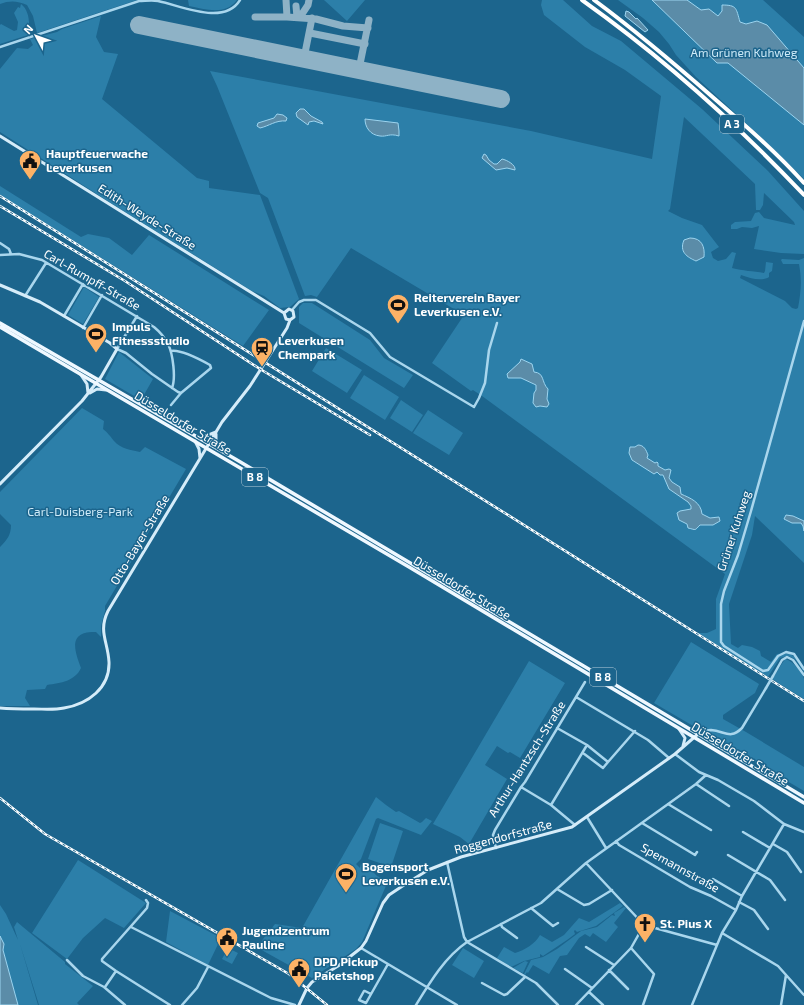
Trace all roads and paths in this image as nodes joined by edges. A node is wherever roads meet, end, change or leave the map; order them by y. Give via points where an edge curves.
1 (240, 0) edge
2 (582, 0) edge
3 (594, 0) edge
4 (0, 47) edge
5 (0, 136) edge
6 (804, 183) edge
7 (804, 194) edge
8 (0, 243) edge
9 (11, 254) junction
10 (0, 255) edge
11 (46, 263) junction
12 (82, 284) junction
13 (0, 285) edge
14 (102, 295) junction
15 (25, 296) junction
16 (292, 310) junction
17 (284, 313) junction
18 (64, 316) junction
19 (136, 316) junction
20 (290, 320) junction
21 (804, 321) edge
22 (497, 322) dead end
23 (0, 323) edge
24 (0, 327) edge
25 (83, 328) junction
26 (117, 349) junction
27 (170, 351) junction
28 (80, 374) junction
29 (98, 382) junction
30 (172, 388) junction
31 (109, 390) junction
32 (181, 393) junction
33 (87, 395) junction
34 (171, 405) dead end
35 (216, 432) junction
36 (197, 437) junction
37 (194, 441) junction
38 (209, 444) junction
39 (207, 448) junction
40 (221, 450) junction
41 (200, 458) junction
42 (0, 484) edge
43 (344, 524) junction
44 (342, 528) junction
45 (464, 594) junction
46 (461, 599) junction
47 (804, 668) edge
48 (804, 675) edge
49 (585, 682) dead end
50 (576, 697) junction
51 (0, 708) edge
52 (557, 728) junction
53 (679, 729) junction
54 (635, 731) junction
55 (698, 734) junction
56 (694, 738) junction
57 (587, 745) junction
58 (682, 748) junction
59 (583, 753) junction
60 (675, 754) junction
61 (670, 758) junction
62 (608, 762) junction
63 (706, 775) junction
64 (696, 784) junction
65 (521, 787) junction
66 (804, 797) edge
67 (804, 803) edge
68 (668, 804) junction
69 (551, 805) junction
70 (729, 806) dead end
71 (587, 817) junction
72 (642, 823) junction
73 (784, 824) junction
74 (575, 825) junction
75 (711, 830) dead end
76 (743, 832) dead end
77 (804, 832) edge
78 (616, 841) junction
79 (773, 844) junction
80 (496, 848) junction
81 (606, 848) junction
82 (770, 848) junction
83 (697, 852) dead end
84 (728, 855) dead end
85 (447, 862) junction
86 (586, 863) junction
87 (756, 872) junction
88 (801, 872) dead end
89 (713, 879) dead end
90 (557, 889) junction
91 (612, 890) junction
92 (742, 896) junction
93 (146, 900) dead end
94 (785, 900) dead end
95 (739, 902) junction
96 (531, 908) junction
97 (736, 910) junction
98 (558, 923) dead end
99 (501, 924) junction
100 (644, 925) junction
101 (131, 927) junction
102 (768, 929) dead end
103 (722, 933) junction
104 (517, 938) dead end
105 (467, 942) junction
106 (717, 945) junction
107 (586, 947) dead end
108 (361, 948) junction
109 (631, 948) junction
110 (67, 960) dead end
111 (388, 964) junction
112 (614, 965) junction
113 (208, 967) junction
114 (565, 969) dead end
115 (609, 970) junction
116 (116, 971) junction
117 (786, 974) junction
118 (525, 977) junction
119 (482, 983) dead end
120 (104, 987) junction
121 (427, 987) junction
122 (592, 988) junction
123 (628, 989) dead end
124 (589, 992) junction
125 (371, 994) junction
126 (804, 995) edge
127 (125, 1005) edge
128 (170, 1005) edge
129 (182, 1005) edge
130 (295, 1005) edge
131 (299, 1005) edge
132 (416, 1005) edge
133 (457, 1005) edge
134 (558, 1005) edge
135 (576, 1005) edge
136 (603, 1005) edge
137 (643, 1005) edge
138 (692, 1005) edge
139 (781, 1005) edge

1 - 4 street via 234,8 217,13 201,12 151,0 128,3
2 - 7 highway, A 3 via 656,56 750,140
3 - 6 highway, A 3 via 684,71 757,136
5 - 17 street, Edith-Weyde-Straße
8 - 9 street via 9,249
9 - 10 street, Carl-Rumpff-Straße
9 - 11 street, Carl-Rumpff-Straße via 28,255
11 - 12 street, Carl-Rumpff-Straße
11 - 15 street
12 - 14 street, Carl-Rumpff-Straße
12 - 18 street
13 - 15 street
14 - 19 street, Carl-Rumpff-Straße
14 - 25 street
15 - 18 street
16 - 17 street
16 - 20 street via 294,316
16 - 22 street via 296,304 304,300 316,300 370,333 390,356 474,407 485,384 489,350
17 - 20 street via 286,319
18 - 25 street
19 - 26 street
19 - 27 street, Carl-Rumpff-Straße via 158,330
20 - 35 street, Otto-Bayer-Straße via 257,376
21 - 47 street, Grüner Kuhweg via 738,556 724,591 721,619 722,644 760,669 766,671 778,656 786,652 794,654
23 - 29 main road, B 8
24 - 28 main road, B 8
25 - 26 street
26 - 29 street
26 - 30 street
27 - 30 street, Carl-Rumpff-Straße via 174,378
27 - 32 street via 174,350 210,365 210,368
28 - 29 main road, B 8
28 - 33 street via 87,384
29 - 31 main road, B 8
29 - 33 street
29 - 36 main road, Düsseldorfer Straße / B 8
30 - 32 street
31 - 33 street via 97,389
31 - 37 main road, Düsseldorfer Straße / B 8
32 - 34 street
33 - 42 street
35 - 36 street
35 - 38 street, Otto-Bayer-Straße
35 - 40 street via 216,441
36 - 38 main road, Düsseldorfer Straße / B 8
37 - 39 main road, Düsseldorfer Straße / B 8
37 - 41 street via 199,449
38 - 39 street, Otto-Bayer-Straße
38 - 40 main road, Düsseldorfer Straße / B 8
39 - 41 street, Otto-Bayer-Straße
39 - 44 main road, Düsseldorfer Straße / B 8
40 - 43 main road, Düsseldorfer Straße / B 8
41 - 51 street, Otto-Bayer-Straße via 106,614 103,633 109,665 108,675 101,688 87,700 70,707
43 - 44 main road
43 - 45 main road, Düsseldorfer Straße / B 8
44 - 46 main road, Düsseldorfer Straße / B 8
45 - 46 main road
45 - 55 main road, Düsseldorfer Straße / B 8
46 - 53 main road, Düsseldorfer Straße / B 8
48 - 55 street, bridge via 793,660 782,660 738,733 732,735 710,730
49 - 50 street, Arthur-Hantzsch-Straße
50 - 52 street, Arthur-Hantzsch-Straße
50 - 54 street
52 - 57 street
52 - 65 street, Arthur-Hantzsch-Straße
53 - 56 main road, Düsseldorfer Straße / B 8
53 - 58 street via 685,738
54 - 61 street
54 - 62 street
55 - 56 street, Roggendorfstraße
55 - 66 main road, Düsseldorfer Straße / B 8
56 - 58 street, Roggendorfstraße
56 - 67 main road, Düsseldorfer Straße / B 8
57 - 59 street
57 - 62 street
58 - 60 street, Roggendorfstraße
59 - 62 street via 603,768
59 - 69 street
60 - 61 street, Roggendorfstraße
60 - 63 street
61 - 71 street, Roggendorfstraße
63 - 64 street
63 - 73 street via 754,801
64 - 68 street
64 - 70 street
65 - 69 street
65 - 80 street, Arthur-Hantzsch-Straße via 495,830 493,835
68 - 72 street
68 - 75 street
69 - 74 street
71 - 74 street, Roggendorfstraße
71 - 81 street
72 - 78 street
72 - 83 street via 695,855
73 - 77 street
73 - 79 street
74 - 80 street, Roggendorfstraße
76 - 82 street
78 - 81 street
78 - 97 street, Spemannstraße via 690,887
79 - 82 street
79 - 88 street via 787,852
80 - 85 street, Roggendorfstraße
81 - 86 street
82 - 87 street
84 - 87 street
85 - 105 street
85 - 108 street, Roggendorfstraße via 423,873 386,899
86 - 90 street
86 - 91 street
87 - 92 street
87 - 94 street via 770,880
89 - 92 street
90 - 91 street via 584,906
90 - 96 street
91 - 100 street
92 - 95 street
93 - 101 street via 147,908
95 - 97 street
95 - 102 street via 754,910
96 - 98 street via 553,926
96 - 99 street
97 - 103 street
99 - 104 street
99 - 105 street
100 - 106 street
100 - 109 street
101 - 113 street
101 - 116 street via 102,959
103 - 106 street
103 - 117 street via 778,966
105 - 118 street
105 - 121 street via 450,956
106 - 138 street
107 - 112 street
108 - 111 street
108 - 131 street, Roggendorfstraße via 307,988
109 - 112 street
109 - 137 street via 654,974
110 - 120 street via 83,976
111 - 121 street
111 - 125 street
112 - 115 street
113 - 129 street via 197,988
113 - 130 street via 271,998
114 - 122 street
115 - 122 street
115 - 123 street
116 - 120 street
116 - 128 street
117 - 126 street
117 - 139 street
118 - 119 street via 504,995
118 - 134 street via 540,986
120 - 127 street
121 - 132 street
121 - 133 street
122 - 124 street
124 - 135 street
124 - 136 street
125 - 125 street via 366,1003 359,1000 364,991

